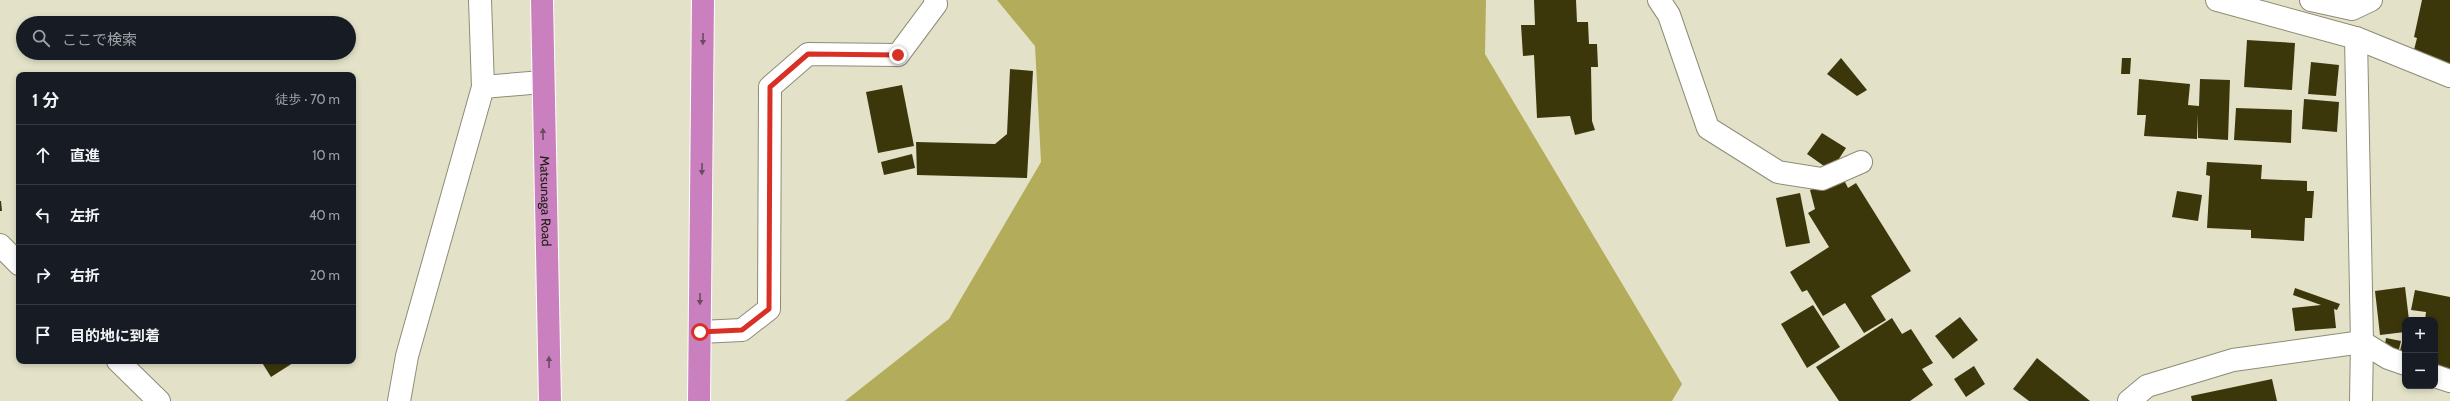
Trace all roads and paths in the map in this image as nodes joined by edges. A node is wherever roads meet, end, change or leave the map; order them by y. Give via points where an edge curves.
1 (480, 0) edge
2 (542, 0) edge
3 (703, 0) edge
4 (935, 0) edge
5 (1659, 0) edge
6 (2217, 0) edge
7 (2311, 0) edge
8 (2371, 0) edge
9 (2259, 6) edge
10 (2356, 38) junction
11 (2450, 76) edge
12 (542, 82) junction
13 (483, 86) junction
14 (1861, 162) dead end
15 (0, 245) edge
16 (16, 261) edge
17 (700, 332) junction
18 (2362, 342) junction
19 (2402, 363) edge
20 (121, 364) edge
21 (2438, 377) edge
22 (2450, 381) edge
23 (159, 401) edge
24 (399, 401) edge
25 (550, 401) edge
26 (698, 401) edge
27 (2129, 401) edge
28 (2361, 401) edge

1 - 13 street
2 - 12 highway, Matsunaga Road
3 -> 17 highway
4 - 17 street via 936,4 898,55 808,54 770,87 769,309 742,330
5 - 14 street via 1669,15 1708,128 1778,172 1822,180
6 - 9 street
7 - 8 street via 2352,9
9 - 10 street
10 - 11 street
10 - 18 street
12 - 13 street
25 -> 12 highway, Matsunaga Road
13 - 24 street via 407,356
15 - 16 street
17 - 26 highway
18 - 19 street via 2388,358
18 - 27 street via 2233,360 2147,386
18 - 28 street
20 - 23 street
21 - 22 street

